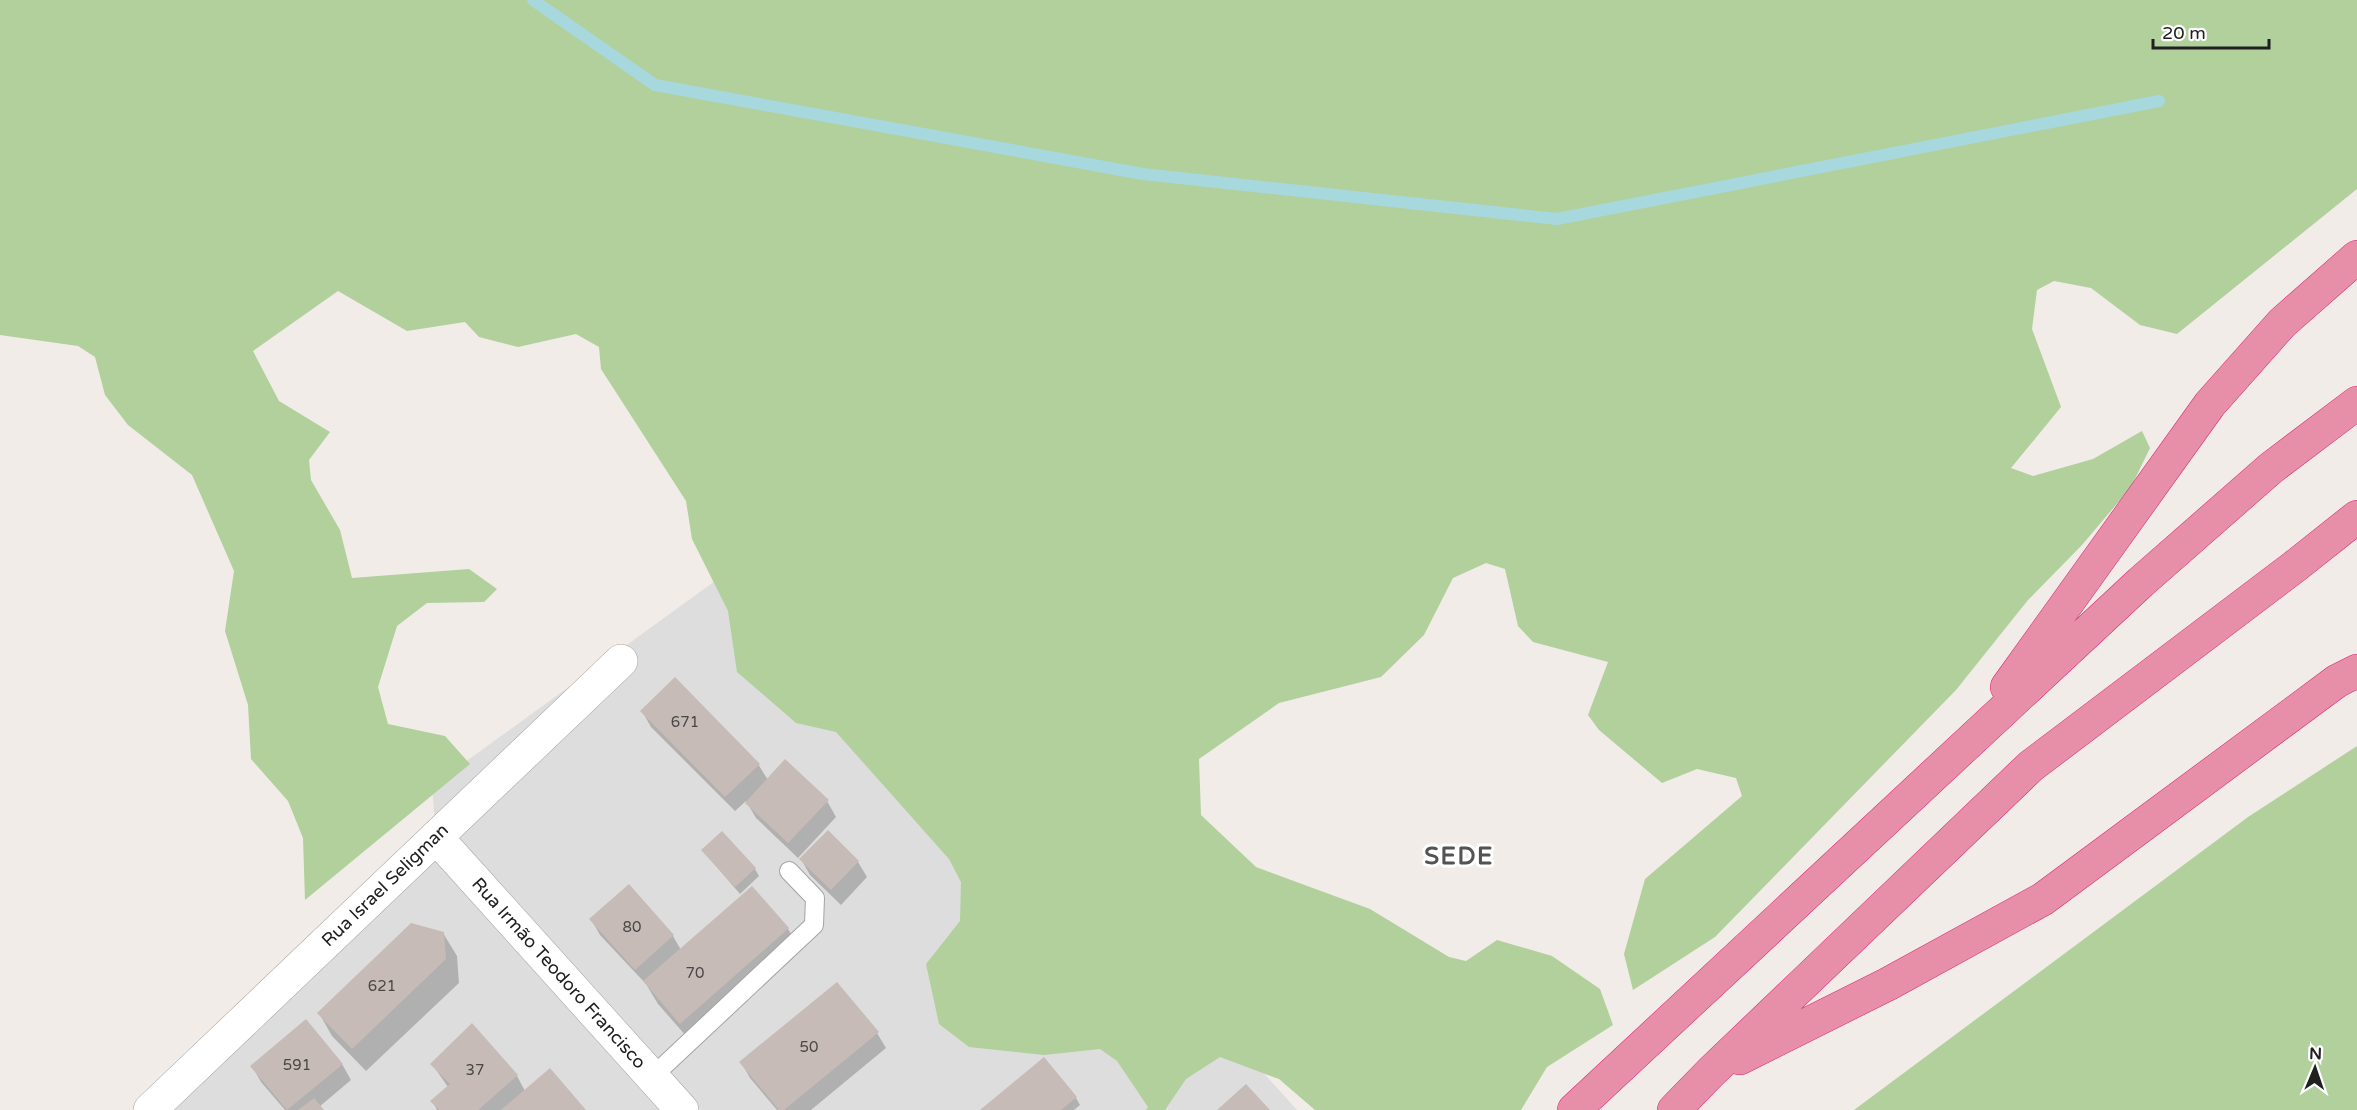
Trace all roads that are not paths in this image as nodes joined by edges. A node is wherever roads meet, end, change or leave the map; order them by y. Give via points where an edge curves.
1 (2357, 258) edge
2 (2357, 403) edge
3 (2357, 517) edge
4 (621, 661) dead end
5 (2357, 671) edge
6 (1966, 744) junction
7 (436, 837) junction
8 (789, 871) dead end
9 (1711, 1072) junction
10 (653, 1076) junction
11 (150, 1110) edge
12 (682, 1110) edge
13 (1574, 1110) edge
14 (1674, 1110) edge

1 - 6 highway via 2282,323 2210,404
2 - 6 highway via 2271,468
3 - 9 highway via 2031,766
4 - 7 street, Rua Israel Seligman
5 - 9 highway via 2337,681 2043,898 1888,984
6 - 13 highway
7 - 10 street, Rua Irmão Teodoro Francisco
7 - 11 street, Rua Israel Seligman
8 - 10 lane via 815,898 814,925
9 - 14 highway
10 - 12 street, Rua Irmão Teodoro Francisco

